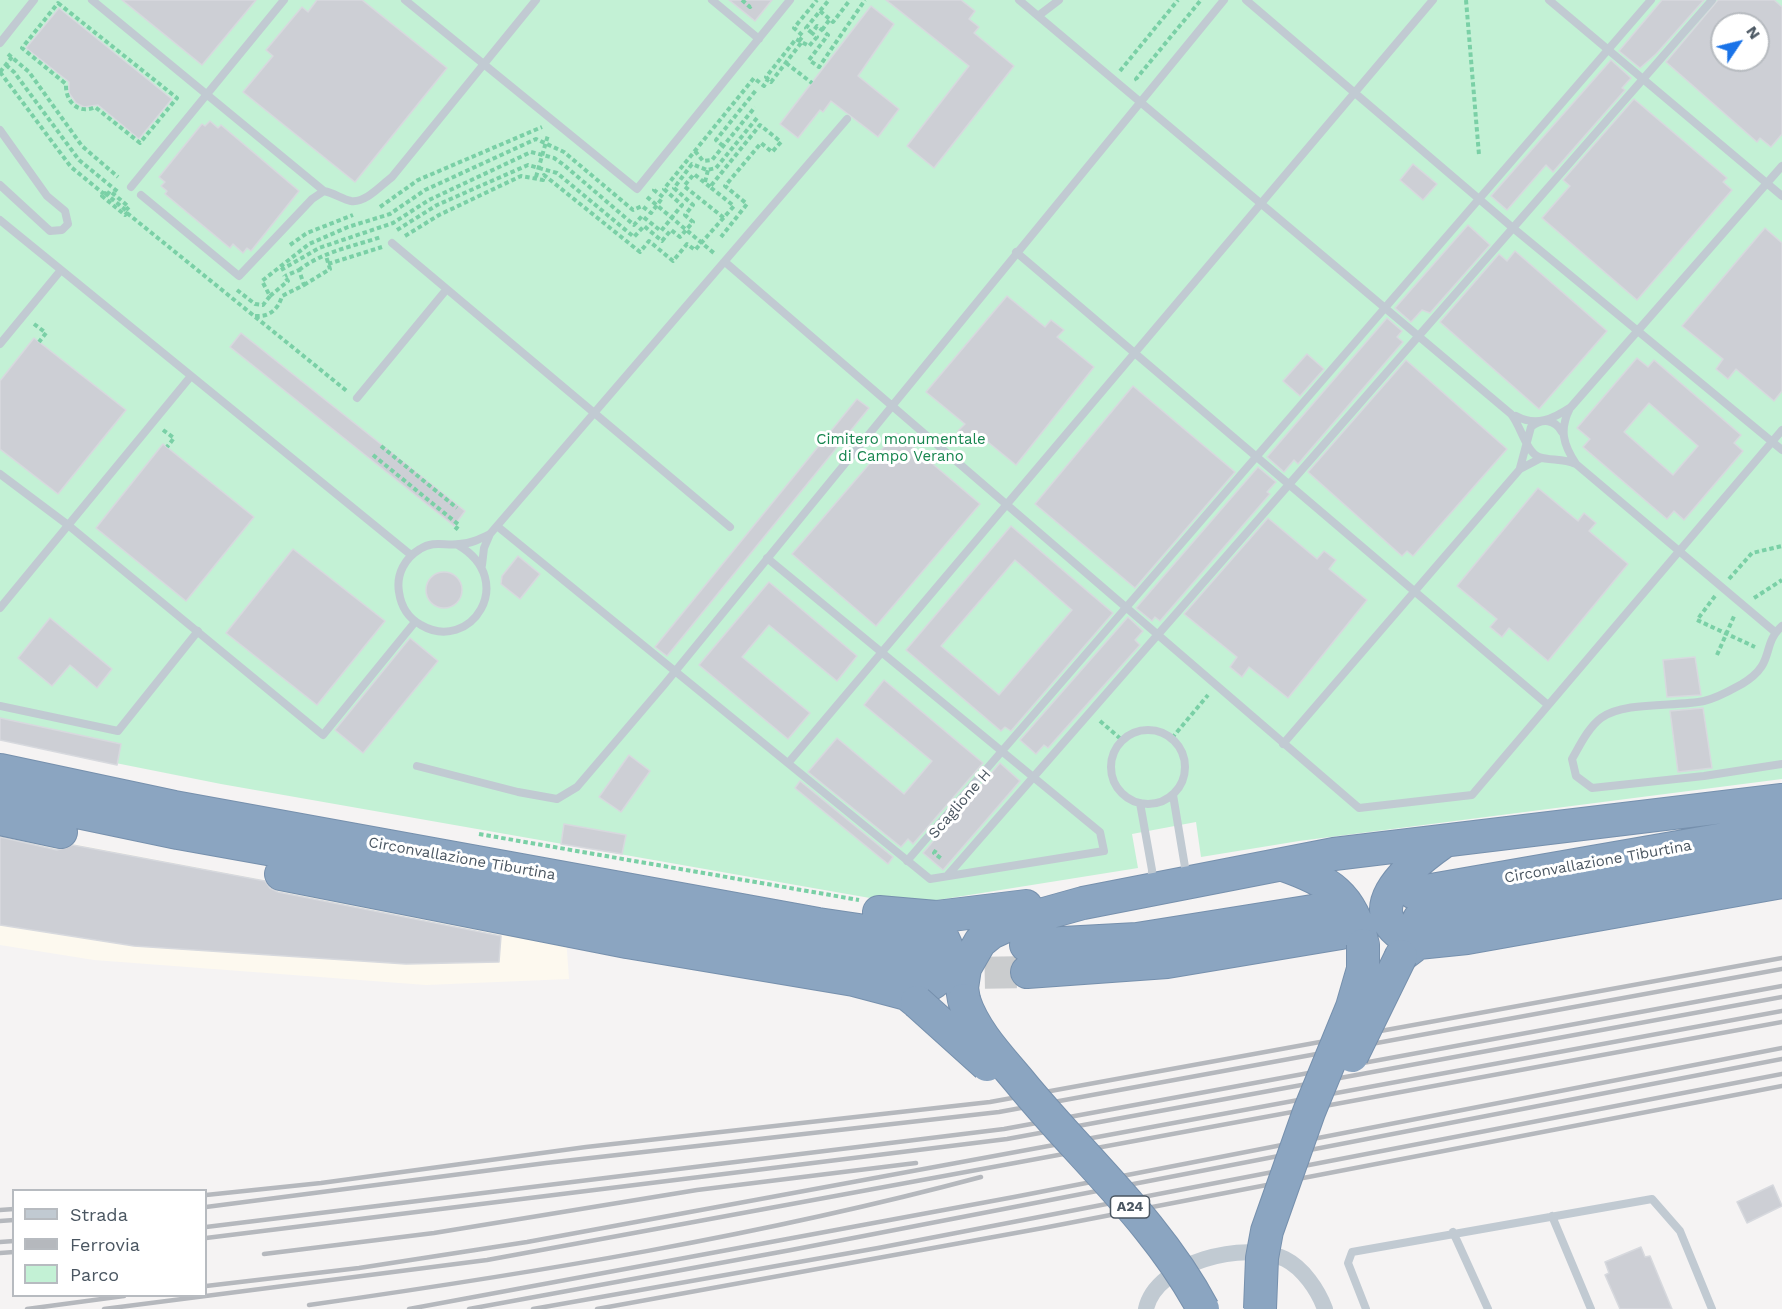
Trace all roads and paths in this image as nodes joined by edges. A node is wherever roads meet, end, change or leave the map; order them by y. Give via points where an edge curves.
1 (34, 0) edge
2 (92, 0) edge
3 (284, 0) edge
4 (405, 0) edge
5 (536, 0) edge
6 (711, 0) edge
7 (742, 0) edge
8 (790, 0) edge
9 (817, 0) edge
10 (829, 0) edge
11 (850, 0) edge
12 (865, 0) edge
13 (1019, 0) edge
14 (1059, 0) edge
15 (1178, 0) edge
16 (1201, 0) edge
17 (1224, 0) edge
18 (1246, 0) edge
19 (1433, 0) edge
20 (1466, 0) edge
21 (1549, 0) edge
22 (1651, 0) edge
23 (1712, 0) edge
24 (753, 1) edge
25 (820, 11) junction
26 (1038, 16) junction
27 (830, 19) junction
28 (38, 25) joint
29 (822, 30) junction
30 (812, 33) junction
31 (759, 39) junction
32 (800, 42) junction
33 (2, 47) edge
34 (1608, 49) junction
35 (12, 57) junction
36 (784, 61) junction
37 (484, 63) junction
38 (1123, 68) dead end
39 (0, 72) edge
40 (1138, 76) dead end
41 (1643, 79) junction
42 (812, 83) dead end
43 (757, 89) dead end
44 (1355, 91) junction
45 (207, 94) junction
46 (1141, 100) junction
47 (755, 107) dead end
48 (757, 118) dead end
49 (847, 119) dead end
50 (543, 127) dead end
51 (0, 130) edge
52 (546, 142) junction
53 (778, 145) dead end
54 (723, 146) junction
55 (695, 151) junction
56 (542, 155) junction
57 (1479, 155) dead end
58 (1782, 166) edge
59 (538, 167) junction
60 (708, 170) junction
61 (118, 177) dead end
62 (536, 177) dead end
63 (661, 181) dead end
64 (705, 182) junction
65 (1767, 184) junction
66 (0, 185) edge
67 (131, 187) dead end
68 (710, 187) dead end
69 (324, 191) junction
70 (105, 194) junction
71 (141, 195) dead end
72 (1782, 196) edge
73 (1479, 198) junction
74 (1262, 202) junction
75 (655, 203) junction
76 (368, 210) dead end
77 (127, 212) junction
78 (357, 214) dead end
79 (672, 217) junction
80 (724, 218) dead end
81 (0, 220) edge
82 (1513, 228) junction
83 (686, 230) junction
84 (721, 237) dead end
85 (392, 243) dead end
86 (289, 246) dead end
87 (1016, 252) junction
88 (715, 253) dead end
89 (294, 255) dead end
90 (326, 256) junction
91 (335, 262) dead end
92 (725, 262) junction
93 (328, 264) junction
94 (61, 270) junction
95 (299, 270) junction
96 (261, 274) dead end
97 (285, 276) junction
98 (265, 278) dead end
99 (304, 285) junction
100 (446, 290) junction
101 (270, 296) dead end
102 (1384, 308) junction
103 (252, 314) junction
104 (24, 316) junction
105 (1639, 332) junction
106 (1419, 337) junction
107 (39, 342) dead end
108 (0, 344) edge
109 (1135, 355) junction
110 (191, 376) junction
111 (357, 398) joint
112 (892, 405) junction
113 (1571, 407) junction
114 (594, 414) junction
115 (1512, 414) junction
116 (1543, 421) junction
117 (153, 422) junction
118 (1782, 430) edge
119 (1563, 437) junction
120 (1772, 442) junction
121 (1527, 445) junction
122 (381, 446) dead end
123 (167, 447) dead end
124 (1782, 450) edge
125 (373, 455) dead end
126 (1551, 457) junction
127 (1256, 458) junction
128 (1541, 458) junction
129 (1576, 464) junction
130 (1520, 469) junction
131 (0, 474) edge
132 (1288, 485) junction
133 (1006, 505) junction
134 (457, 508) dead end
135 (456, 523) dead end
136 (68, 525) junction
137 (497, 526) junction
138 (730, 527) dead end
139 (490, 534) junction
140 (458, 545) junction
141 (1680, 551) junction
142 (411, 555) junction
143 (767, 558) junction
144 (482, 565) junction
145 (1782, 580) edge
146 (1413, 591) junction
147 (1742, 604) junction
148 (1127, 606) junction
149 (0, 608) edge
150 (415, 622) junction
151 (1778, 629) edge
152 (198, 631) junction
153 (1158, 633) junction
154 (880, 652) junction
155 (1717, 655) dead end
156 (676, 670) junction
157 (1548, 705) junction
158 (0, 706) edge
159 (1197, 708) dead end
160 (1100, 721) dead end
161 (1172, 738) junction
162 (1122, 740) junction
163 (1283, 744) junction
164 (1001, 752) junction
165 (789, 762) junction
166 (1782, 764) edge
167 (417, 766) dead end
168 (0, 770) edge
169 (1032, 777) junction
170 (1173, 795) junction
171 (0, 796) edge
172 (1782, 800) edge
173 (1140, 804) junction
174 (0, 819) edge
175 (1782, 829) edge
176 (471, 833) dead end
177 (1442, 843) junction
178 (941, 845) dead end
179 (1782, 855) edge
180 (943, 860) dead end
181 (907, 861) junction
182 (1283, 865) junction
183 (1782, 866) edge
184 (1714, 870) junction
185 (947, 876) junction
186 (1192, 881) junction
187 (1782, 882) edge
188 (464, 885) junction
189 (1151, 888) junction
190 (864, 900) dead end
191 (1083, 903) junction
192 (1413, 928) junction
193 (1343, 929) junction
194 (924, 941) junction
195 (627, 942) junction
196 (1027, 959) tunnel mouth
197 (912, 998) junction
198 (1045, 1113) junction
199 (1297, 1150) junction
200 (1552, 1216) junction
201 (1453, 1232) junction
202 (1146, 1309) edge
203 (1203, 1309) edge
204 (1260, 1309) edge
205 (1324, 1309) edge
206 (1366, 1309) edge
207 (1488, 1309) edge
208 (1591, 1309) edge
209 (1712, 1309) edge

1 - 33 lane
2 - 45 lane
3 - 45 lane
4 - 37 lane
5 - 37 lane
6 - 31 lane
7 - 24 path via 750,7
8 - 31 lane
9 - 32 path via 794,28 803,36
10 - 25 path
11 - 27 path via 833,22
12 - 29 path via 819,67 809,60 828,35
13 - 26 lane
14 - 26 lane
15 - 38 path
16 - 40 path
17 - 46 lane
18 - 44 lane
19 - 44 lane
20 - 57 path
21 - 34 lane
22 - 34 lane
23 - 41 lane
25 - 27 path
25 - 30 path via 806,28
26 - 46 lane
27 - 29 path
28 - 28 path via 58,3 177,98 140,143 95,107 87,110 74,105 66,84 22,48
29 - 30 path via 817,26
30 - 32 path via 817,37 810,45 806,47
31 - 37 lane via 637,189
32 - 36 path
33 - 35 path
34 - 41 lane
34 - 73 lane
35 - 39 path
35 - 61 path via 43,90 82,146
36 - 42 path
36 - 55 path via 766,77 764,86 754,78
37 - 69 lane via 392,177 358,200 350,201
39 - 70 path via 71,167
41 - 65 lane
41 - 82 lane
43 - 54 path via 716,140
44 - 73 lane
44 - 74 lane
45 - 67 lane
45 - 69 lane
46 - 74 lane
46 - 87 lane
47 - 54 path
48 - 60 path via 719,165
49 - 92 lane
50 - 76 path via 418,180 385,205
51 - 66 lane via 47,196 65,211 68,224 62,230 50,231
52 - 56 path
52 - 75 path via 564,152 633,210 642,206 651,213
52 - 89 path via 532,141 425,190 390,214 320,239
53 - 84 path via 772,152 761,143 725,186 747,204
54 - 55 path via 708,162 699,159
55 - 79 path via 664,189 682,205
56 - 59 path
56 - 79 path via 564,165 634,225 642,216 661,231
56 - 97 path via 531,152 429,200 393,223 319,248 280,268
58 - 65 lane
59 - 62 path
59 - 83 path via 557,173 634,237 644,226 662,241 671,230 680,237
59 - 90 path via 524,166 511,171 437,205 390,233
60 - 64 path
60 - 83 path via 692,164 674,188 693,205 685,215 693,222
63 - 75 path via 654,190 663,198
64 - 68 path
64 - 80 path via 694,174 684,186
65 - 72 lane
65 - 105 lane
69 - 71 lane via 239,276
70 - 77 path via 110,191 120,199 129,207
70 - 77 path via 102,196 112,208 125,215
73 - 82 lane
73 - 102 lane
74 - 102 lane
74 - 109 lane
75 - 79 path
77 - 103 path
78 - 86 path via 307,233
79 - 83 path
81 - 94 lane
82 - 105 lane
82 - 106 lane
83 - 88 path
85 - 100 lane
87 - 109 lane
87 - 112 lane
90 - 93 path
90 - 95 path
91 - 93 path
92 - 112 lane
92 - 114 lane
93 - 99 path via 330,268
94 - 104 lane
94 - 110 lane
95 - 97 path
95 - 99 path
96 - 98 path
97 - 101 path via 288,281
99 - 103 path via 282,296 278,307 269,314
100 - 111 lane
100 - 114 lane
102 - 106 lane
102 - 127 lane
103 - 111 path
104 - 107 path via 46,333
104 - 108 lane
105 - 113 lane
105 - 120 lane
106 - 115 lane
106 - 132 lane
109 - 127 lane
109 - 133 lane
110 - 117 lane
110 - 142 lane
112 - 133 lane
112 - 143 lane
113 - 116 lane
113 - 119 lane
114 - 137 lane
114 - 138 lane
115 - 116 lane via 1524,421
115 - 121 lane
116 - 119 lane via 1556,424
116 - 121 lane via 1531,428
117 - 123 path via 174,438
117 - 136 lane
118 - 120 lane
119 - 126 lane via 1560,452
119 - 129 lane
120 - 124 lane
120 - 141 lane
121 - 128 lane
121 - 130 lane
122 - 134 path
125 - 135 path
126 - 128 lane
126 - 129 lane
127 - 132 lane
127 - 148 lane
128 - 130 lane
129 - 141 lane
130 - 146 lane
131 - 136 lane
132 - 146 lane
132 - 153 lane
133 - 148 lane
133 - 154 lane
136 - 149 lane
136 - 152 lane
137 - 139 lane
137 - 156 lane
139 - 140 lane
139 - 144 lane
140 - 142 lane via 432,543
140 - 144 lane
141 - 147 lane
141 - 157 lane
142 - 150 lane via 398,589 400,601
143 - 154 lane
143 - 156 lane
144 - 150 lane via 486,598 476,617 446,631 435,631
145 - 147 path
146 - 157 lane
146 - 163 lane
147 - 151 lane
147 - 155 path
148 - 153 lane
148 - 164 lane
150 - 152 lane via 323,735
151 - 166 lane via 1766,662 1754,676 1705,701 1617,711 1601,718 1572,759 1576,776 1592,788
152 - 158 lane via 118,731
153 - 163 lane
153 - 169 lane
154 - 164 lane
154 - 165 lane
156 - 165 lane
156 - 167 lane via 577,787 557,799
157 - 163 lane via 1472,795 1359,808
159 - 161 path
160 - 162 path
161 - 162 lane via 1147,729
161 - 170 lane via 1185,760 1181,785
162 - 173 lane via 1111,760 1111,771 1120,792
164 - 169 lane
164 - 181 lane
165 - 181 lane
168 - 194 highway, Circonvallazione Tiburtina via 174,807 390,846 606,864 897,916
169 - 185 lane
169 - 185 lane via 1100,832 1104,851
170 - 173 lane via 1163,802
170 - 186 lane via 1185,867
171 - 188 highway, Circonvallazione Tiburtina via 114,821
172 - 177 highway
173 - 189 lane via 1152,870
174 - 195 highway
175 - 192 highway, Circonvallazione Tiburtina
176 - 190 path
177 - 182 highway via 1334,854
177 - 192 highway via 1408,869 1388,897 1392,925 1404,937
178 - 180 path, Scaglione H via 934,853
179 - 184 highway, Circonvallazione Tiburtina
181 - 185 lane via 930,879
182 - 186 highway
182 - 193 highway via 1315,877 1337,891 1354,915
183 - 184 highway
184 - 192 highway, Circonvallazione Tiburtina
186 - 189 highway
187 - 192 highway via 1467,938
188 - 194 highway, Circonvallazione Tiburtina
188 - 195 highway
189 - 191 highway
191 - 194 highway via 1039,904
191 - 198 highway, bridge via 1015,922 991,933 980,942 965,968 964,1000 978,1029
192 - 199 highway, bridge via 1342,1077
193 - 196 highway via 1167,962
193 - 199 highway, bridge via 1364,963
194 - 197 highway via 937,928 947,942 947,963 938,979
195 - 197 highway via 854,980
197 - 198 highway, bridge
198 - 203 highway, A24, bridge via 1160,1241
199 - 204 highway, bridge via 1267,1231
200 - 201 lane
200 - 208 lane
200 - 209 lane via 1652,1199 1680,1231
201 - 206 lane via 1352,1252 1348,1263
201 - 207 lane
202 - 205 street via 1151,1293 1183,1269 1211,1257 1248,1252 1274,1255 1292,1263 1316,1291

